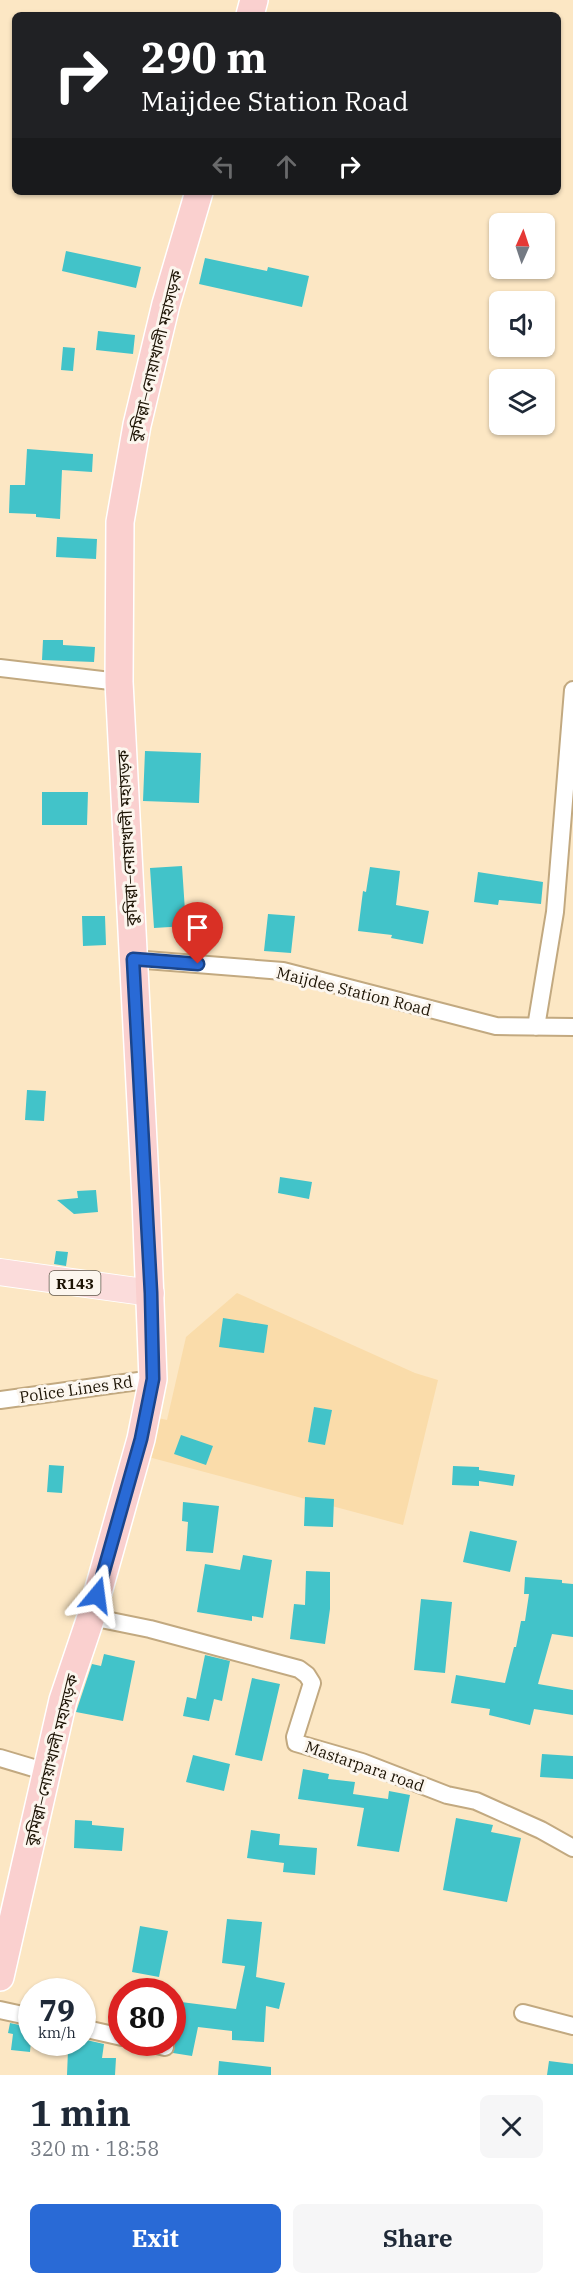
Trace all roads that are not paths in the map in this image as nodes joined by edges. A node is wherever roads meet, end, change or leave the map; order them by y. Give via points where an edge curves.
1 (198, 195) edge
2 (0, 668) edge
3 (118, 682) junction
4 (573, 690) edge
5 (133, 959) junction
6 (536, 1026) junction
7 (573, 1027) edge
8 (0, 1272) edge
9 (151, 1293) junction
10 (153, 1379) junction
11 (0, 1400) edge
12 (90, 1617) junction
13 (0, 1758) edge
14 (46, 1772) junction
15 (573, 1848) edge
16 (0, 1977) edge
17 (0, 2010) edge
18 (523, 2013) dead end
19 (18, 2014) edge
20 (573, 2026) edge

1 - 3 highway, কুমিল্লা–নোয়াখালী মহাসড়ক via 166,304 129,465 120,522
2 - 3 street
3 - 5 highway, কুমিল্লা–নোয়াখালী মহাসড়ক
4 - 6 street via 555,912
5 - 6 street, Maijdee Station Road via 284,971 496,1026
5 - 9 highway, কুমিল্লা–নোয়াখালী মহাসড়ক
6 - 7 street, Maijdee Station Road
8 - 9 main road, R143
9 - 10 highway, কুমিল্লা–নোয়াখালী মহাসড়ক
10 - 11 street, Police Lines Rd
10 - 12 highway, কুমিল্লা–নোয়াখালী মহাসড়ক via 141,1439
12 - 14 highway, কুমিল্লা–নোয়াখালী মহাসড়ক via 63,1700
12 - 15 street, Mastarpara road via 299,1669 312,1683 296,1743 362,1762 447,1795 476,1801
13 - 14 street
14 - 16 highway, কুমিল্লা–নোয়াখালী মহাসড়ক
17 - 19 street
18 - 20 street

